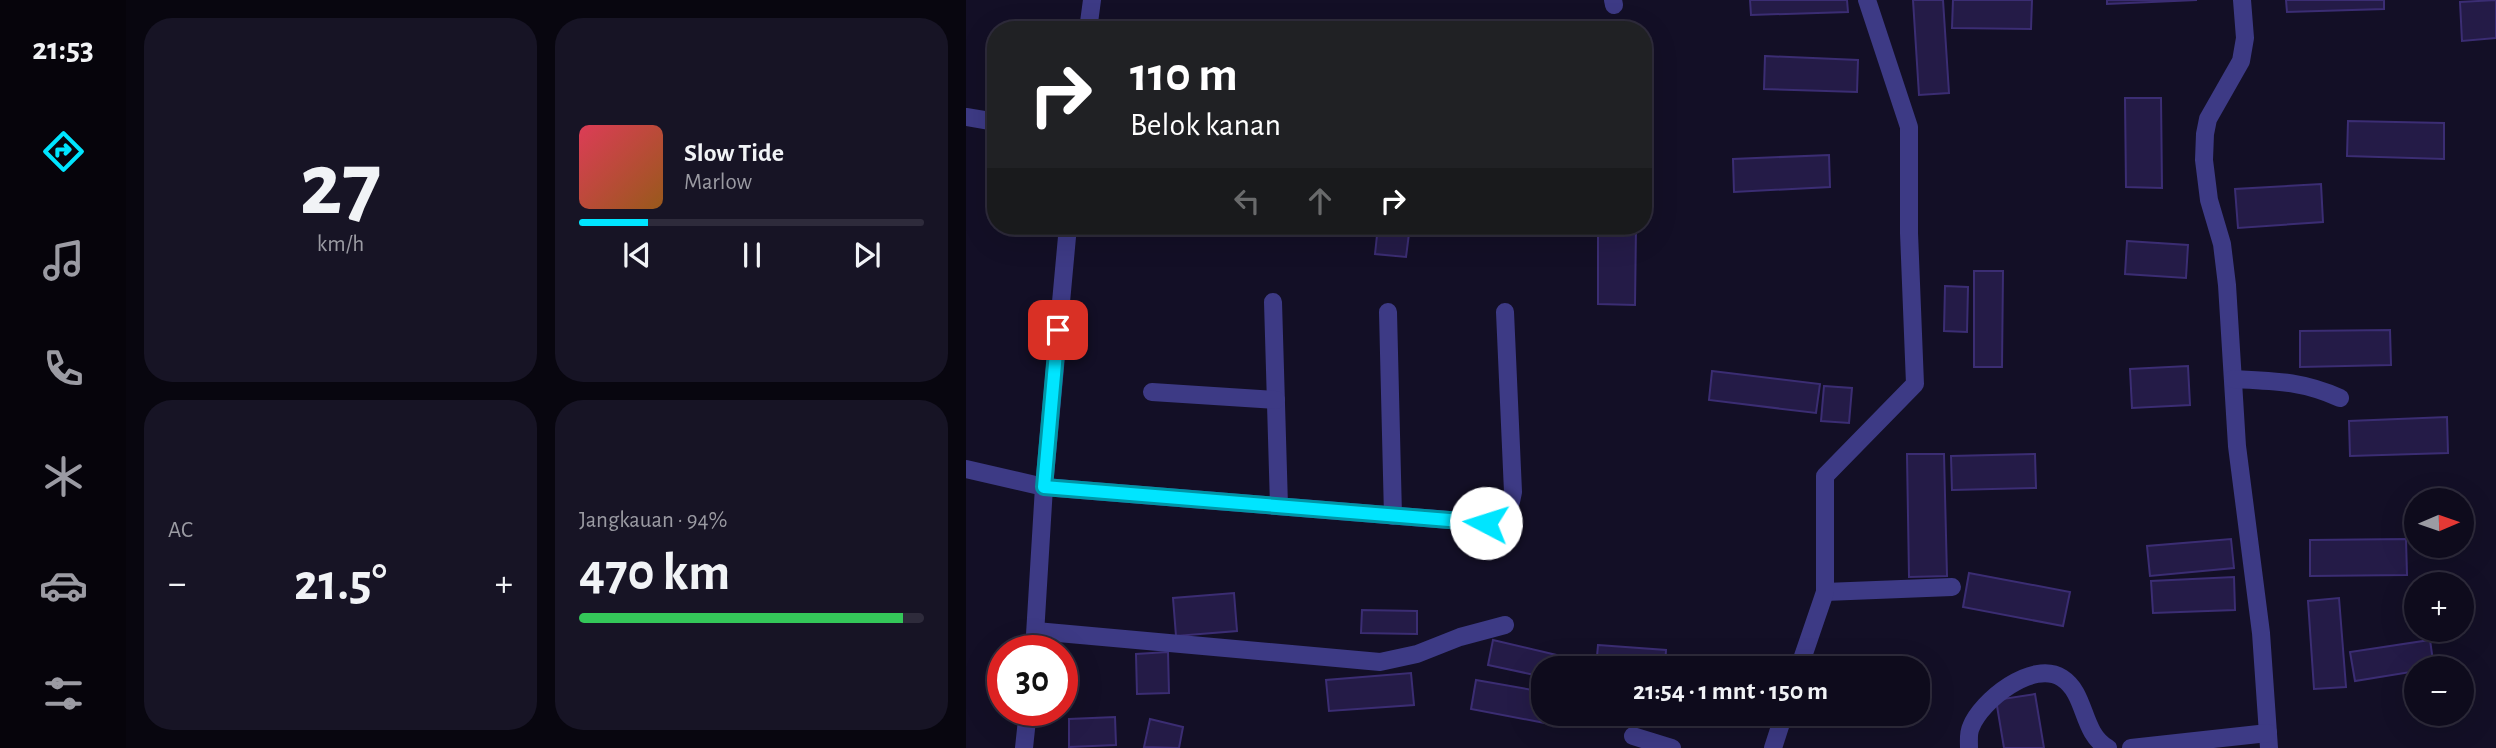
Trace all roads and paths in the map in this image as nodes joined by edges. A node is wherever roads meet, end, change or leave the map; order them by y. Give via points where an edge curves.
1 (1092, 0) edge
2 (1867, 0) edge
3 (2242, 0) edge
4 (1089, 21) edge
5 (966, 117) edge
6 (987, 120) edge
7 (1067, 235) edge
8 (1273, 302) dead end
9 (1388, 312) dead end
10 (1505, 312) dead end
11 (2233, 379) junction
12 (1152, 392) dead end
13 (2340, 398) dead end
14 (1276, 400) junction
15 (966, 469) edge
16 (1044, 487) junction
17 (1279, 506) junction
18 (1392, 516) junction
19 (1952, 587) dead end
20 (1825, 593) junction
21 (1505, 625) dead end
22 (1036, 631) junction
23 (1036, 635) edge
24 (1803, 656) edge
25 (1026, 726) edge
26 (1780, 726) edge
27 (1633, 736) dead end
28 (2269, 740) edge
29 (1024, 748) edge
30 (1672, 748) edge
31 (1773, 748) edge
32 (1969, 748) edge
33 (2108, 748) edge
34 (2131, 748) edge

1 - 4 street
2 - 20 street via 1909,127 1915,384 1825,476
3 - 11 street via 2245,38 2241,61 2204,134 2209,200 2222,244 2227,285
5 - 6 street
7 - 16 street
8 - 14 street
9 - 18 street
10 - 18 street via 1513,492 1506,516 1486,523
11 - 13 street via 2292,382
11 - 28 street
12 - 14 street
14 - 17 street
15 - 16 street
16 - 17 street
16 - 22 street
17 - 18 street
19 - 20 street
20 - 24 street
21 - 22 street via 1380,662
22 - 23 street
25 - 29 street
26 - 31 street
27 - 30 street
28 - 34 street
32 - 33 street via 1969,729 1986,701 2025,677 2045,674 2063,678 2071,686 2093,736

